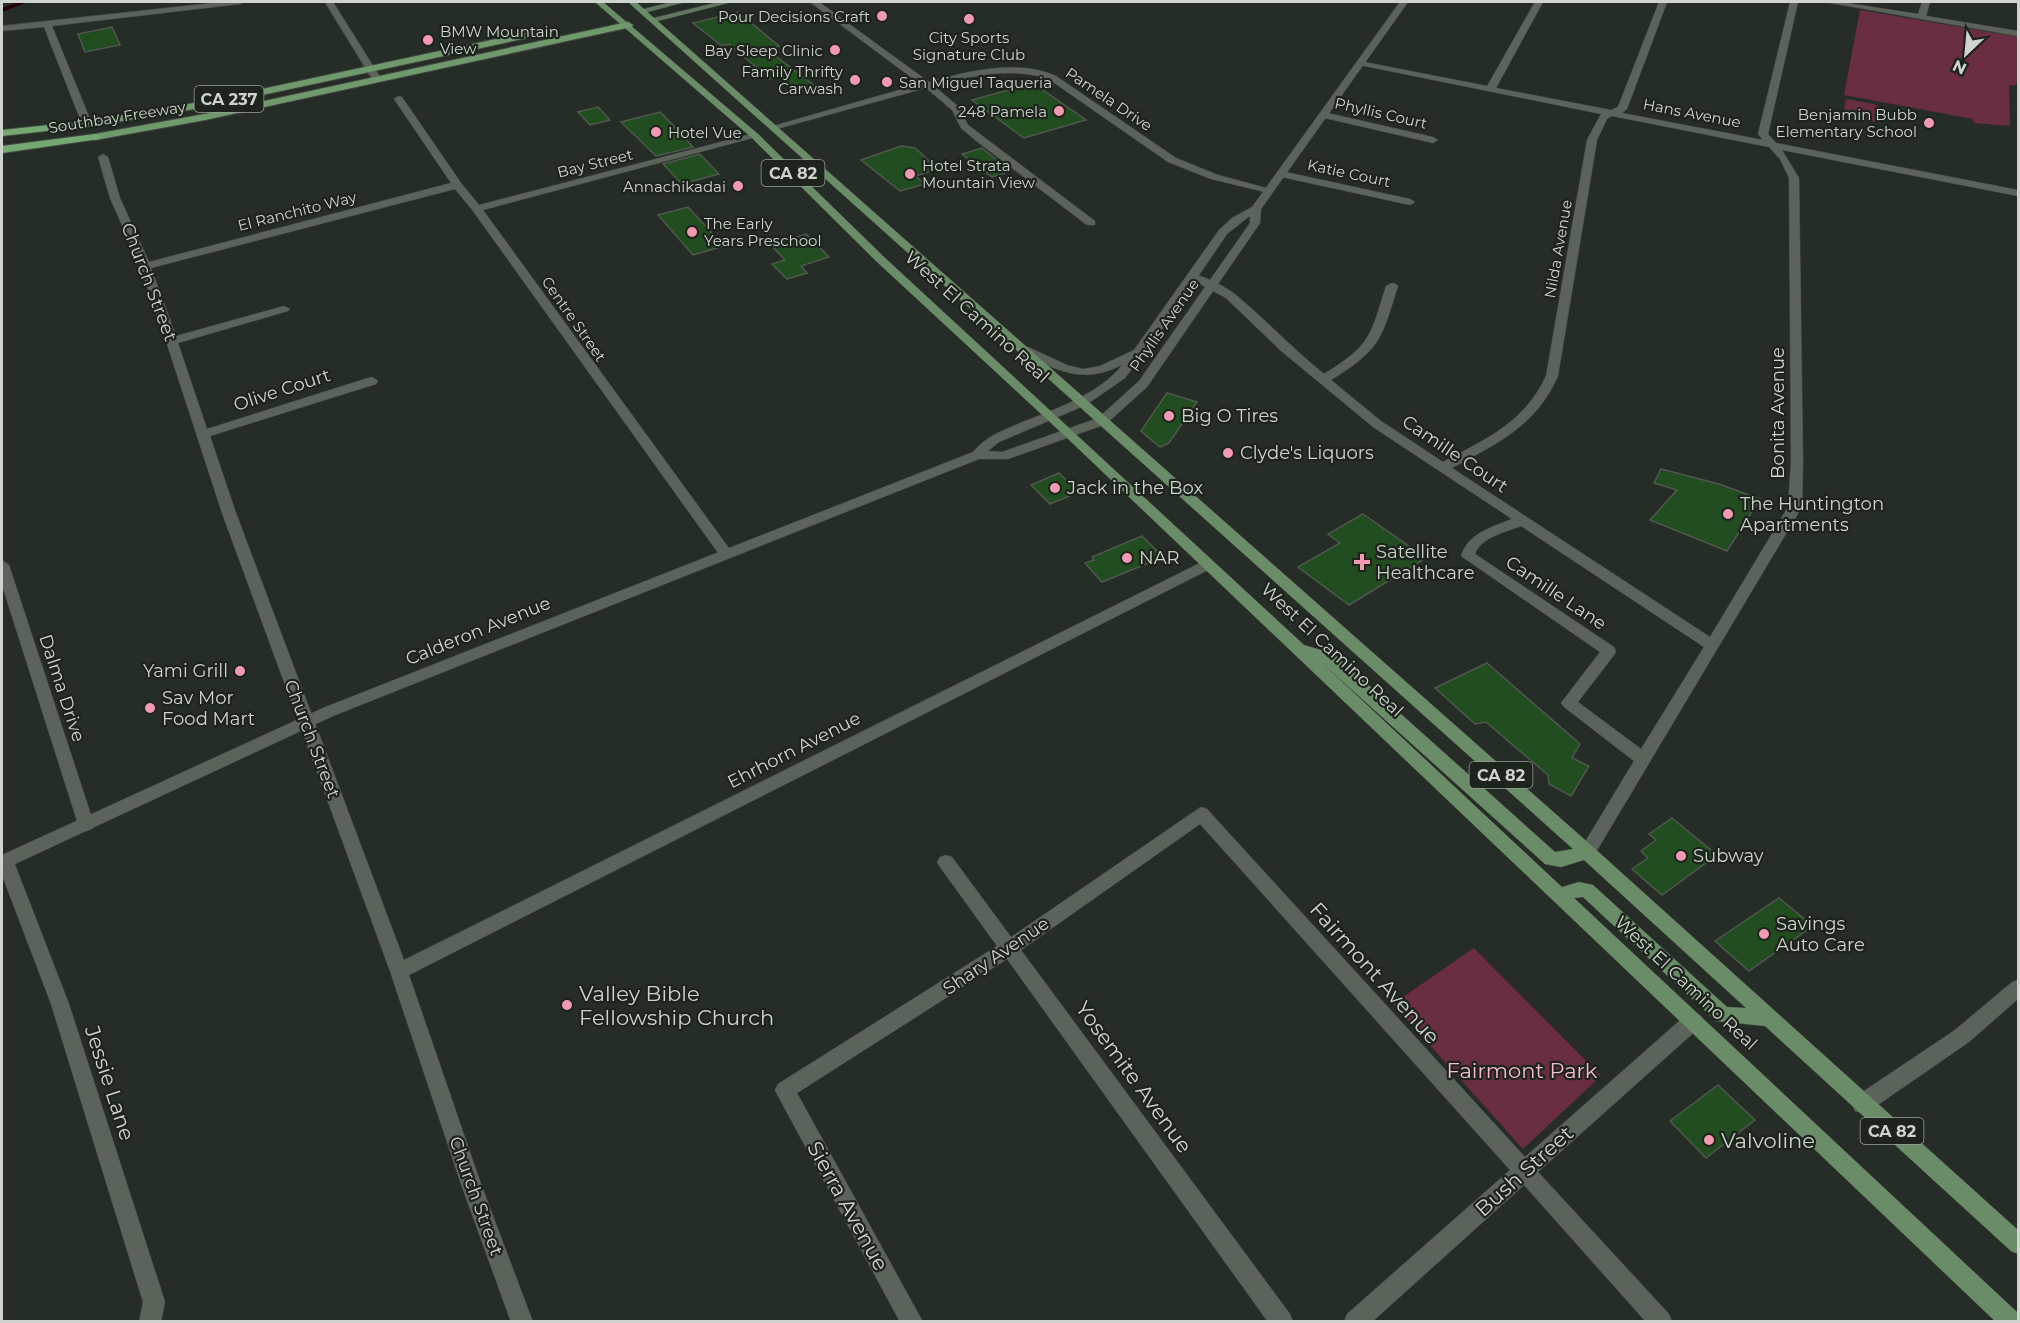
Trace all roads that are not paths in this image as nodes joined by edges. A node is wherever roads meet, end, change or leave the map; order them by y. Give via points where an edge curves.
1 (240, 2) edge
2 (328, 2) edge
3 (599, 2) edge
4 (633, 2) edge
5 (681, 2) edge
6 (728, 2) edge
7 (814, 2) edge
8 (1404, 2) edge
9 (1539, 2) edge
10 (1663, 2) edge
11 (1794, 2) edge
12 (1829, 2) edge
13 (1926, 2) edge
14 (644, 10) junction
15 (612, 17) junction
16 (1921, 17) junction
17 (654, 19) junction
18 (47, 24) junction
19 (628, 25) junction
20 (2, 29) edge
21 (553, 30) dead end
22 (2019, 34) edge
23 (1359, 64) junction
24 (370, 68) junction
25 (377, 80) junction
26 (924, 85) junction
27 (1490, 90) junction
28 (399, 99) dead end
29 (1615, 113) junction
30 (1323, 115) junction
31 (87, 124) junction
32 (776, 128) junction
33 (2, 133) edge
34 (755, 136) junction
35 (95, 137) joint
36 (1433, 140) dead end
37 (1770, 144) junction
38 (2, 150) edge
39 (103, 157) dead end
40 (1281, 174) junction
41 (457, 185) junction
42 (1269, 190) junction
43 (2019, 193) edge
44 (1410, 202) dead end
45 (477, 209) junction
46 (1256, 209) junction
47 (1091, 224) dead end
48 (145, 266) junction
49 (1193, 277) junction
50 (1211, 286) junction
51 (1392, 286) dead end
52 (284, 309) dead end
53 (172, 341) junction
54 (1141, 348) junction
55 (1024, 350) junction
56 (1323, 380) junction
57 (372, 381) dead end
58 (1082, 402) junction
59 (1049, 415) junction
60 (1102, 421) junction
61 (1069, 433) junction
62 (204, 434) junction
63 (978, 455) junction
64 (1442, 468) junction
65 (1522, 520) junction
66 (726, 554) junction
67 (2, 565) edge
68 (1207, 565) junction
69 (1712, 645) junction
70 (1298, 649) junction
71 (306, 722) junction
72 (1643, 759) junction
73 (1201, 814) joint
74 (86, 824) junction
75 (1587, 852) junction
76 (946, 862) dead end
77 (3, 863) edge
78 (1560, 895) junction
79 (1009, 948) junction
80 (399, 971) junction
81 (2019, 988) edge
82 (1771, 1018) junction
83 (1693, 1021) junction
84 (785, 1090) joint
85 (1862, 1104) junction
86 (1524, 1171) junction
87 (2019, 1244) edge
88 (150, 1322) edge
89 (522, 1322) edge
90 (912, 1322) edge
91 (1282, 1322) edge
92 (1354, 1322) edge
93 (1661, 1322) edge
94 (2012, 1322) edge

1 - 18 street
2 - 24 street
3 - 15 main road, CA 82
4 - 14 main road, CA 82
5 - 14 main road
6 - 17 main road
7 - 26 street
8 - 23 street, Phyllis Avenue
9 - 27 street
10 - 29 street, Nilda Avenue via 1622,109
11 - 37 street via 1763,134
12 - 16 street
13 - 16 street
14 - 15 main road
14 - 17 main road, CA 82
15 - 19 main road, West El Camino Real / CA 82
16 - 22 street
17 - 19 main road
17 - 32 main road, West El Camino Real / CA 82
18 - 20 street
18 - 31 street
19 - 25 highway, Southbay Freeway
19 - 34 main road, West El Camino Real / CA 82
21 - 24 highway, CA 237
23 - 27 street, Hans Avenue
23 - 30 street, Phyllis Avenue
24 - 25 street
24 - 31 highway, CA 237 via 206,104
25 - 35 highway, Southbay Freeway / CA 237
26 - 32 street
26 - 42 street, Pamela Drive via 971,74 1036,71 1053,78 1172,160 1215,177
26 - 47 street via 956,110 964,126 978,138
27 - 29 street, Hans Avenue
28 - 41 street, Centre Street
29 - 37 street, Hans Avenue
29 - 64 street, Nilda Avenue via 1603,117 1592,140 1547,391 1539,405 1511,429
30 - 36 street, Phyllis Court
30 - 40 street, Phyllis Avenue
31 - 33 highway, Southbay Freeway / CA 237
32 - 55 main road, West El Camino Real / CA 82
34 - 45 street, Bay Street
34 - 59 main road, West El Camino Real / CA 82 via 880,259
35 - 38 highway, Southbay Freeway / CA 237
37 - 43 street, Hans Avenue
37 - 69 street, Bonita Avenue via 1784,158 1794,178 1798,440 1795,507
39 - 48 street, Church Street via 115,198
40 - 42 street, Phyllis Avenue
40 - 44 street, Katie Court
41 - 45 street, Centre Street
41 - 48 street, El Ranchito Way
42 - 46 street, Phyllis Avenue
45 - 66 street, Centre Street
46 - 49 street, Phyllis Avenue via 1223,232
46 - 50 street, Phyllis Avenue via 1255,223
48 - 53 street, Church Street
49 - 50 street, Camille Court
49 - 54 street, Phyllis Avenue
50 - 56 street, Camille Court via 1230,296
50 - 60 street, Phyllis Avenue via 1143,384
51 - 56 street via 1377,336 1358,358
52 - 53 street
53 - 62 street, Church Street
54 - 55 street via 1103,370 1086,373 1071,371
54 - 58 street, Phyllis Avenue via 1120,375
55 - 58 main road, West El Camino Real / CA 82
56 - 64 street, Camille Court via 1377,424
57 - 62 street, Olive Court
58 - 59 street, Phyllis Avenue
58 - 60 main road, West El Camino Real / CA 82
59 - 61 main road, West El Camino Real / CA 82
59 - 63 street, Calderon Avenue via 994,439
60 - 61 street, Phyllis Avenue
60 - 75 main road, West El Camino Real / CA 82
61 - 63 street, Calderon Avenue via 1003,456
61 - 68 main road, West El Camino Real / CA 82
62 - 71 street, Church Street
63 - 66 street, Calderon Avenue
64 - 65 street, Camille Court
65 - 69 street, Camille Court
65 - 72 street, Camille Lane via 1480,538 1468,556 1609,651 1569,703
66 - 71 street, Calderon Avenue
67 - 74 street, Dalma Drive
68 - 70 main road, West El Camino Real / CA 82
68 - 80 street, Ehrhorn Avenue
69 - 72 street, Bonita Avenue
70 - 75 main road via 1329,658 1551,859
70 - 78 main road, West El Camino Real / CA 82
71 - 74 street, Calderon Avenue
71 - 80 street, Church Street
72 - 75 street, Bonita Avenue
73 - 79 street, Shary Avenue
73 - 86 street, Fairmont Avenue
74 - 77 street, Calderon Avenue
75 - 82 main road, West El Camino Real / CA 82
76 - 79 street, Yosemite Avenue
77 - 88 street, Jessie Lane via 60,1004 154,1302
78 - 82 main road via 1587,890 1723,1016
78 - 83 main road, West El Camino Real / CA 82
79 - 84 street, Shary Avenue
79 - 91 street, Yosemite Avenue
80 - 89 street, Church Street
81 - 85 street via 1962,1036
82 - 85 main road, West El Camino Real / CA 82
83 - 86 street, Bush Street
83 - 94 main road, West El Camino Real / CA 82
84 - 90 street, Sierra Avenue
85 - 87 main road, West El Camino Real / CA 82
86 - 92 street, Bush Street
86 - 93 street, Fairmont Avenue

